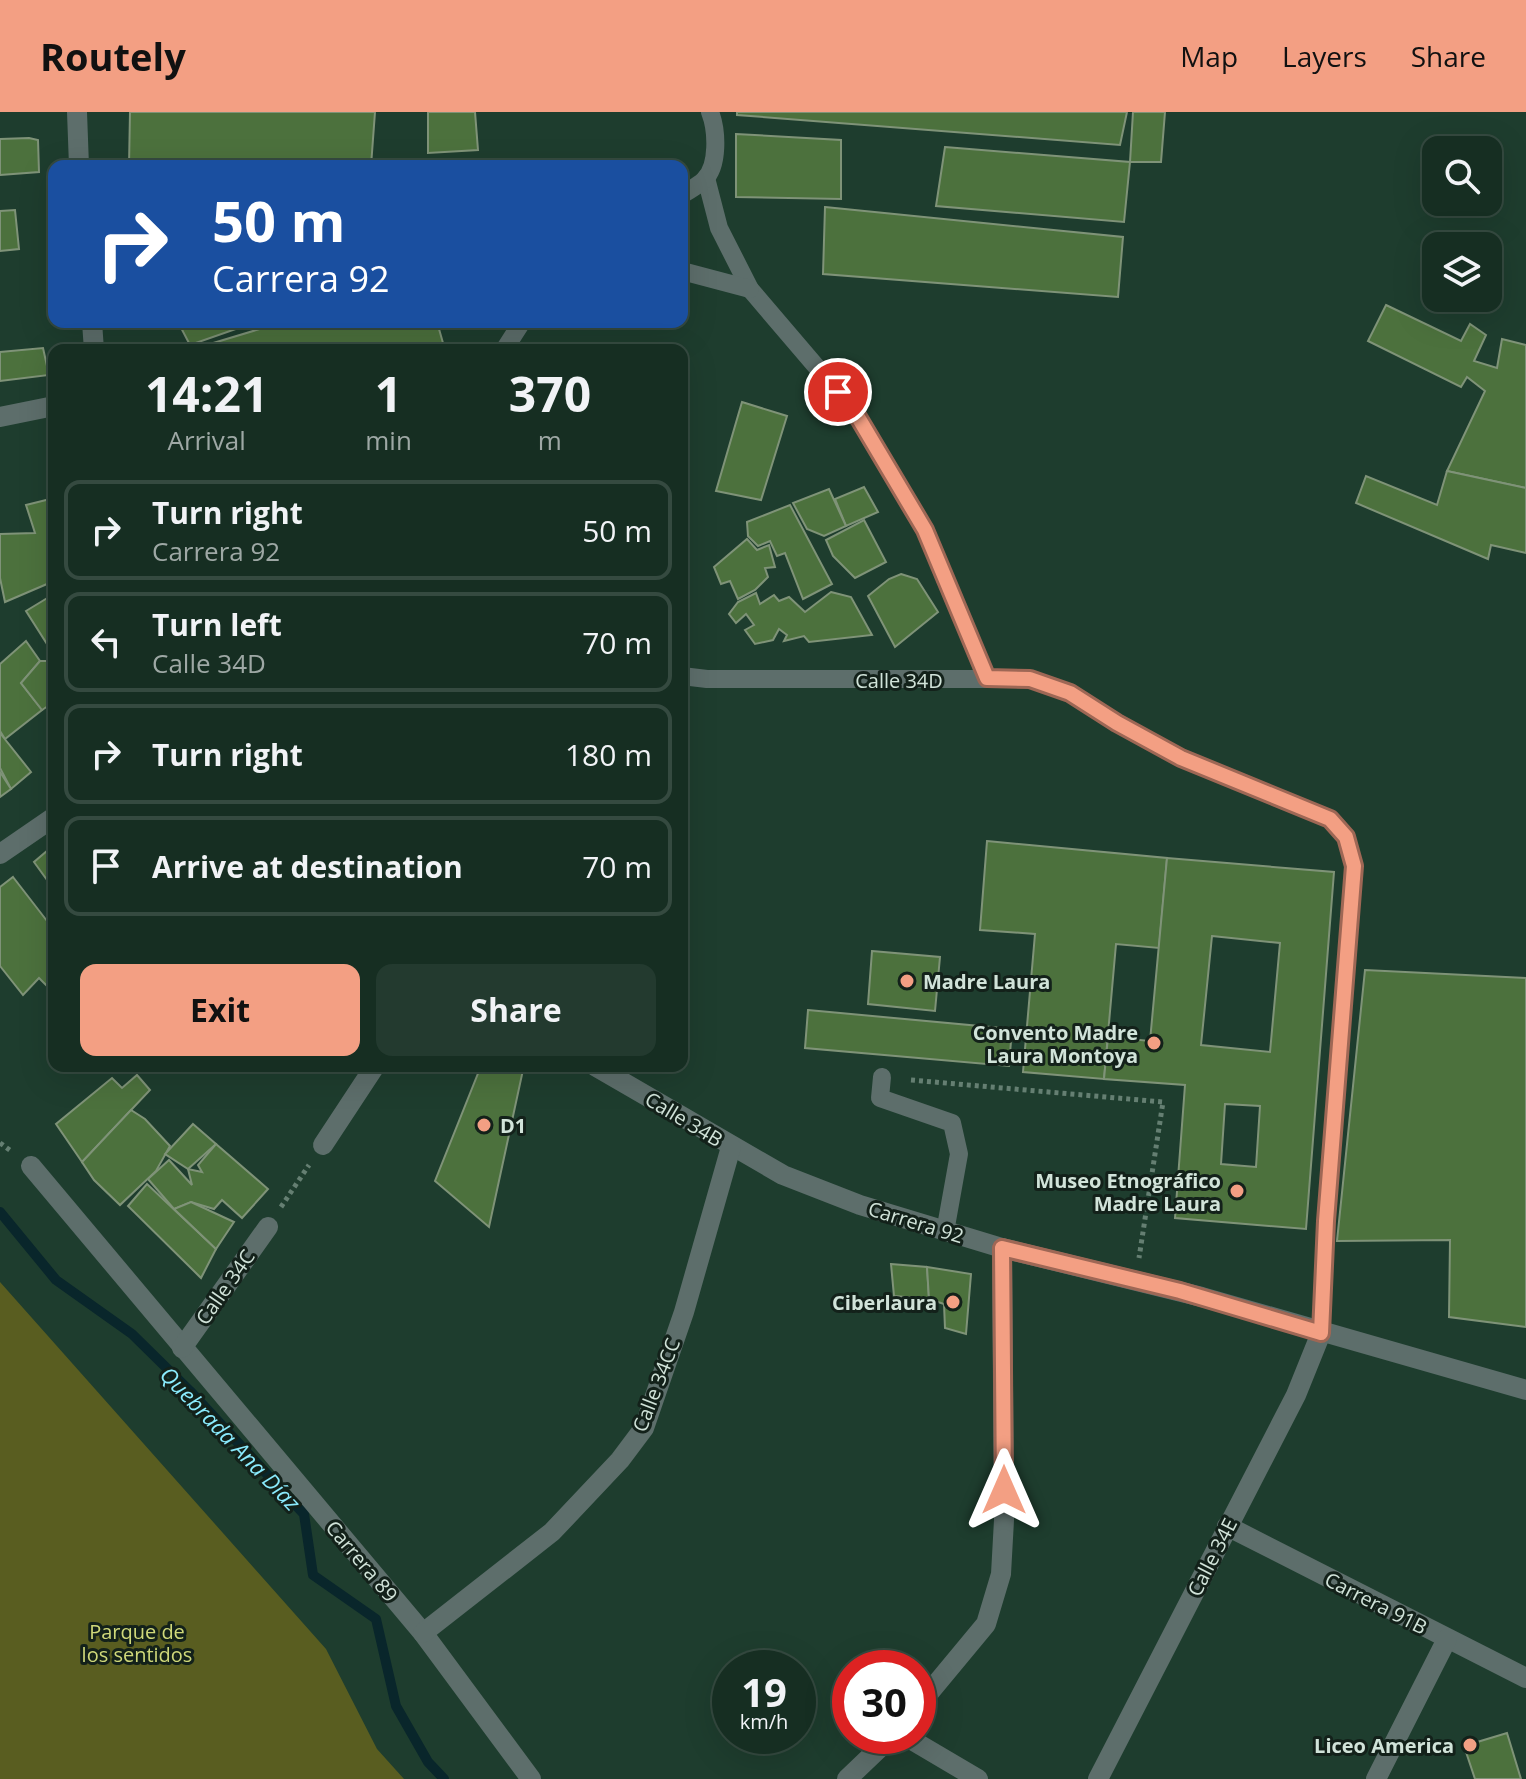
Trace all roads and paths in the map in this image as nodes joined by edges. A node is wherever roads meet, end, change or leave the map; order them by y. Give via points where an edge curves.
1 (77, 112) edge
2 (710, 112) edge
3 (79, 160) edge
4 (706, 178) junction
5 (688, 191) edge
6 (688, 273) edge
7 (750, 289) junction
8 (48, 407) edge
9 (0, 417) edge
10 (688, 677) edge
11 (987, 678) junction
12 (48, 821) edge
13 (0, 854) edge
14 (371, 1072) edge
15 (605, 1072) edge
16 (882, 1077) joint
17 (323, 1145) joint
18 (731, 1147) junction
19 (31, 1166) dead end
20 (268, 1227) joint
21 (945, 1232) junction
22 (1002, 1248) junction
23 (1135, 1279) junction
24 (1321, 1333) junction
25 (182, 1348) junction
26 (1526, 1390) edge
27 (1227, 1526) junction
28 (423, 1633) junction
29 (1447, 1639) junction
30 (1526, 1678) edge
31 (936, 1684) edge
32 (873, 1754) edge
33 (936, 1754) edge
34 (531, 1779) edge
35 (847, 1779) edge
36 (978, 1779) edge
37 (1098, 1779) edge
38 (1376, 1779) edge

1 - 3 street
2 - 4 lane via 714,145
4 - 5 lane
4 - 7 lane via 719,228
6 - 7 lane
7 - 11 lane via 855,412 925,530
8 - 9 street
10 - 11 lane, Calle 34D
11 - 24 lane, Calle 34D via 1030,679 1070,693 1181,758 1330,819 1346,837 1354,866
12 - 13 street
14 - 17 street
15 - 18 street, Calle 34B
16 - 21 lane via 880,1098 952,1123 959,1154
16 - 23 path via 1163,1102
17 - 20 path
18 - 21 street, Carrera 92 via 796,1180
18 - 28 street, Calle 34CC via 644,1428 552,1532
19 - 25 street, Carrera 89
20 - 25 street, Calle 34C
21 - 22 street, Carrera 92
22 - 23 street, Carrera 92
22 - 31 street via 1001,1574 986,1624
23 - 24 street, Carrera 92
24 - 26 street, Carrera 92
24 - 27 street, Calle 34E via 1296,1395
25 - 28 street, Carrera 89
27 - 29 street, Carrera 91B
27 - 37 street, Calle 34E
28 - 34 street, Carrera 89
29 - 30 street, Carrera 91B
29 - 38 street
32 - 35 street
33 - 36 street

